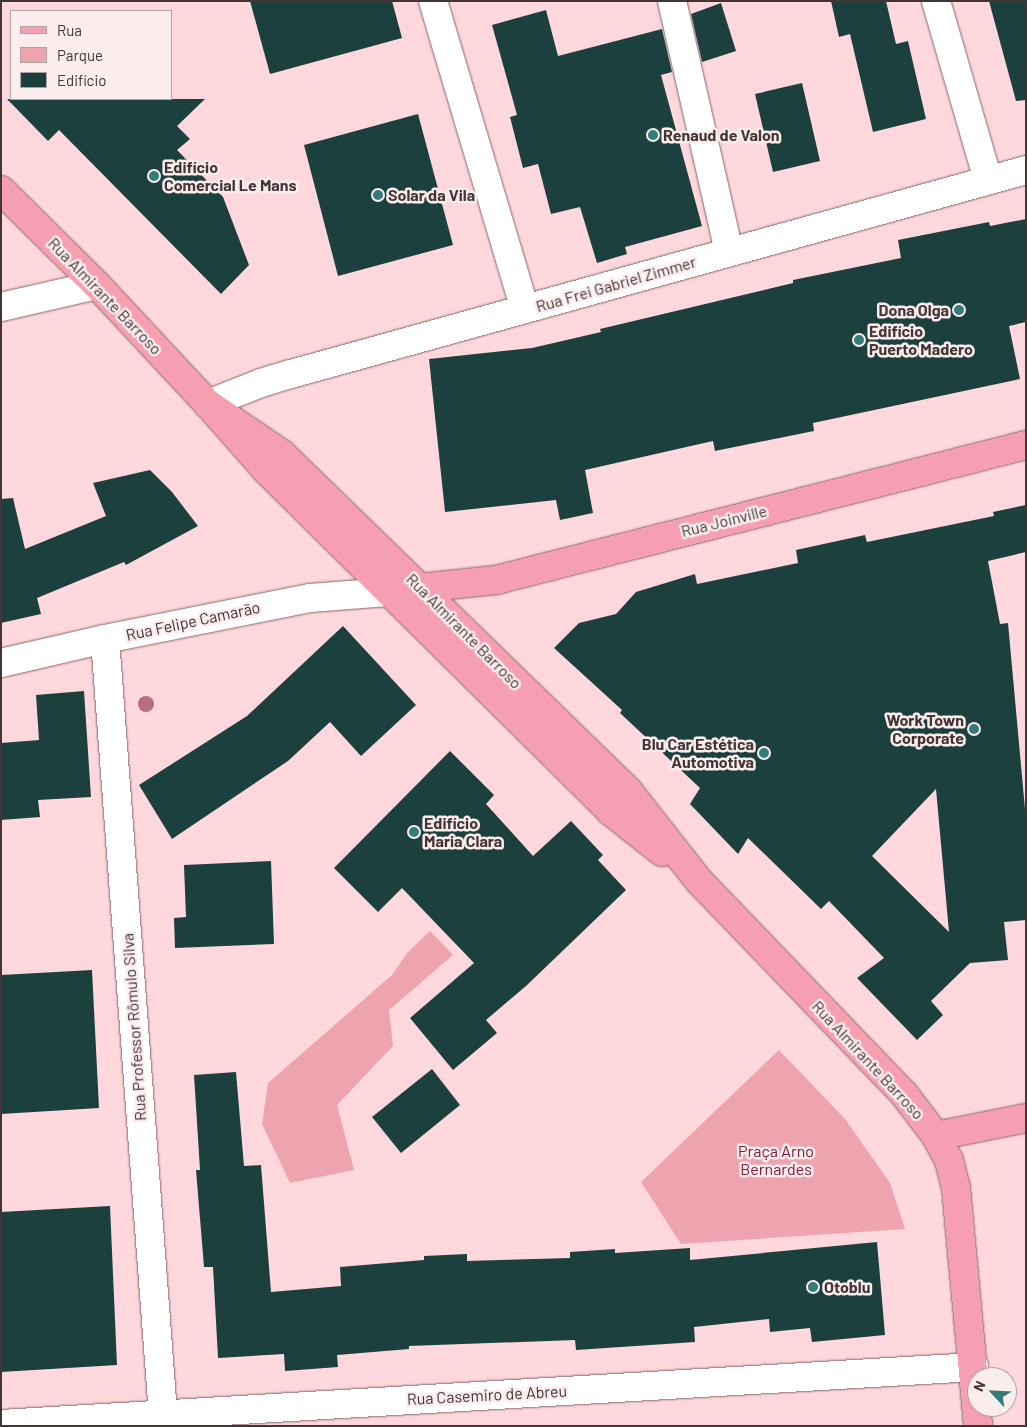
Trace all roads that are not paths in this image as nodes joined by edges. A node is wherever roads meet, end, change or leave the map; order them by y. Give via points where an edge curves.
1 (433, 1) edge
2 (672, 1) edge
3 (936, 1) edge
4 (1026, 170) edge
5 (988, 180) junction
6 (1, 190) edge
7 (730, 252) junction
8 (97, 285) junction
9 (1, 306) edge
10 (525, 309) junction
11 (208, 404) junction
12 (1026, 445) edge
13 (421, 588) junction
14 (388, 592) junction
15 (105, 639) junction
16 (1, 663) edge
17 (699, 881) junction
18 (1026, 1118) edge
19 (936, 1136) junction
20 (967, 1367) edge
21 (974, 1367) edge
22 (163, 1414) junction
23 (1, 1424) edge
24 (38, 1424) edge

1 - 10 street
2 - 7 street
3 - 5 street
4 - 5 street, Rua Frei Gabriel Zimmer
5 - 7 street, Rua Frei Gabriel Zimmer
6 - 8 main road, Rua Almirante Barroso
7 - 10 street, Rua Frei Gabriel Zimmer
8 - 9 street
8 - 11 main road, Rua Almirante Barroso
10 - 11 street, Rua Frei Gabriel Zimmer via 261,383
11 - 13 main road, Rua Almirante Barroso via 282,454
11 - 14 main road, Rua Almirante Barroso via 266,470
12 - 13 main road, Rua Joinville via 496,580
13 - 14 main road, Rua Joinville
13 - 17 main road, Rua Almirante Barroso via 629,792
14 - 15 street, Rua Felipe Camarão via 310,598
14 - 17 main road, Rua Almirante Barroso via 610,811
15 - 16 street, Rua Felipe Camarão
15 - 22 street, Rua Professor Rômulo Silva
17 - 19 main road, Rua Almirante Barroso via 904,1094
18 - 19 main road
19 - 21 main road, Rua Almirante Barroso via 949,1160 956,1188
20 - 22 street, Rua Casemiro de Abreu
22 - 24 street, Rua Casemiro de Abreu
23 - 24 street, Rua Casemiro de Abreu

